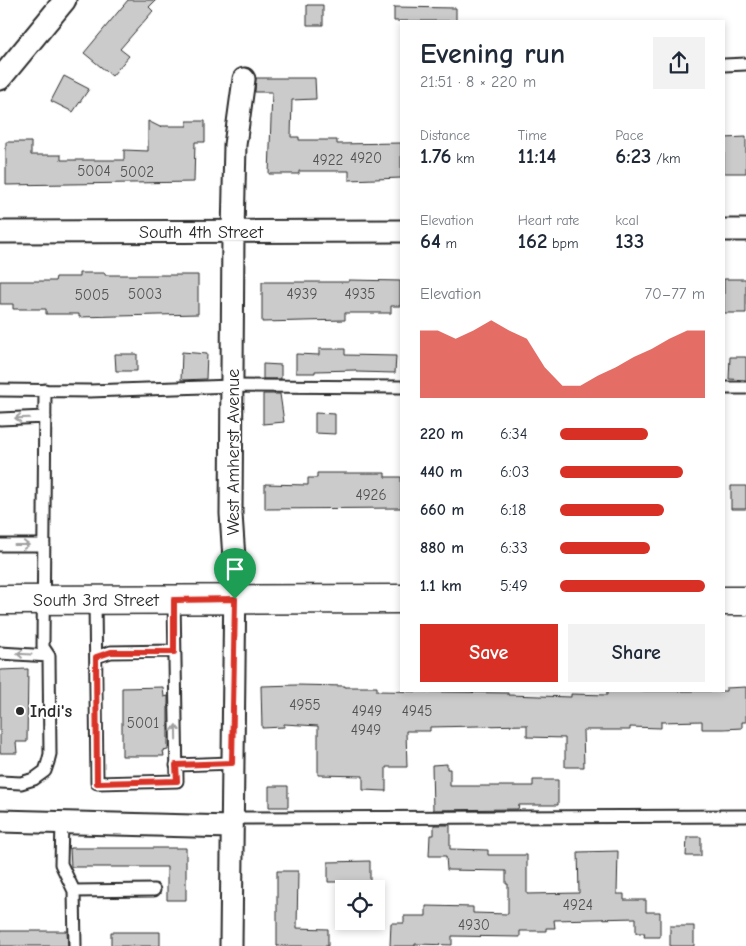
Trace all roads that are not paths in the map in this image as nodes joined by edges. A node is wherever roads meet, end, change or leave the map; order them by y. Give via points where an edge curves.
1 (65, 0) edge
2 (725, 64) edge
3 (746, 64) edge
4 (0, 79) edge
5 (244, 79) dead end
6 (725, 230) edge
7 (746, 230) edge
8 (400, 231) edge
9 (0, 232) edge
10 (232, 232) junction
11 (232, 386) junction
12 (400, 387) edge
13 (725, 388) edge
14 (746, 388) edge
15 (0, 390) edge
16 (45, 390) junction
17 (45, 418) junction
18 (0, 419) edge
19 (0, 545) edge
20 (44, 545) junction
21 (45, 599) junction
22 (235, 599) junction
23 (400, 599) edge
24 (0, 600) edge
25 (95, 600) junction
26 (174, 600) junction
27 (725, 601) edge
28 (746, 601) edge
29 (174, 652) junction
30 (0, 653) edge
31 (48, 656) junction
32 (96, 657) junction
33 (232, 763) junction
34 (176, 765) junction
35 (0, 782) edge
36 (746, 816) edge
37 (0, 821) edge
38 (62, 822) junction
39 (232, 822) junction
40 (154, 890) dead end
41 (74, 891) junction
42 (75, 946) edge
43 (231, 946) edge

1 - 4 street
2 - 3 lane
5 - 10 street, West Amherst Avenue via 235,145
6 - 7 street
8 - 10 street, South 4th Street
9 - 10 street, South 4th Street
10 - 11 street, West Amherst Avenue
11 - 12 lane
11 - 16 lane
11 - 22 street, West Amherst Avenue via 231,514
13 - 14 lane
15 - 16 lane
16 - 17 lane
17 -> 18 lane
17 - 20 lane
19 -> 20 lane
20 - 21 lane
21 - 24 street, South 3rd Street
21 - 25 street, South 3rd Street
21 - 31 lane via 43,647
22 - 23 street, South 3rd Street
22 - 26 street, South 3rd Street
22 - 33 street, West Amherst Avenue
25 - 26 street, South 3rd Street
25 - 32 lane
26 - 29 lane
27 - 28 street
29 - 32 lane via 111,652
34 -> 29 lane
31 -> 30 lane
31 - 35 lane via 50,754 45,771 21,783
32 - 34 lane via 97,783 177,781
33 - 34 lane
33 - 39 street, West Amherst Avenue
36 - 39 lane
37 - 38 street
38 - 39 street
38 - 41 lane via 61,864
39 - 43 street, West Amherst Avenue
40 - 41 lane
41 - 42 lane

